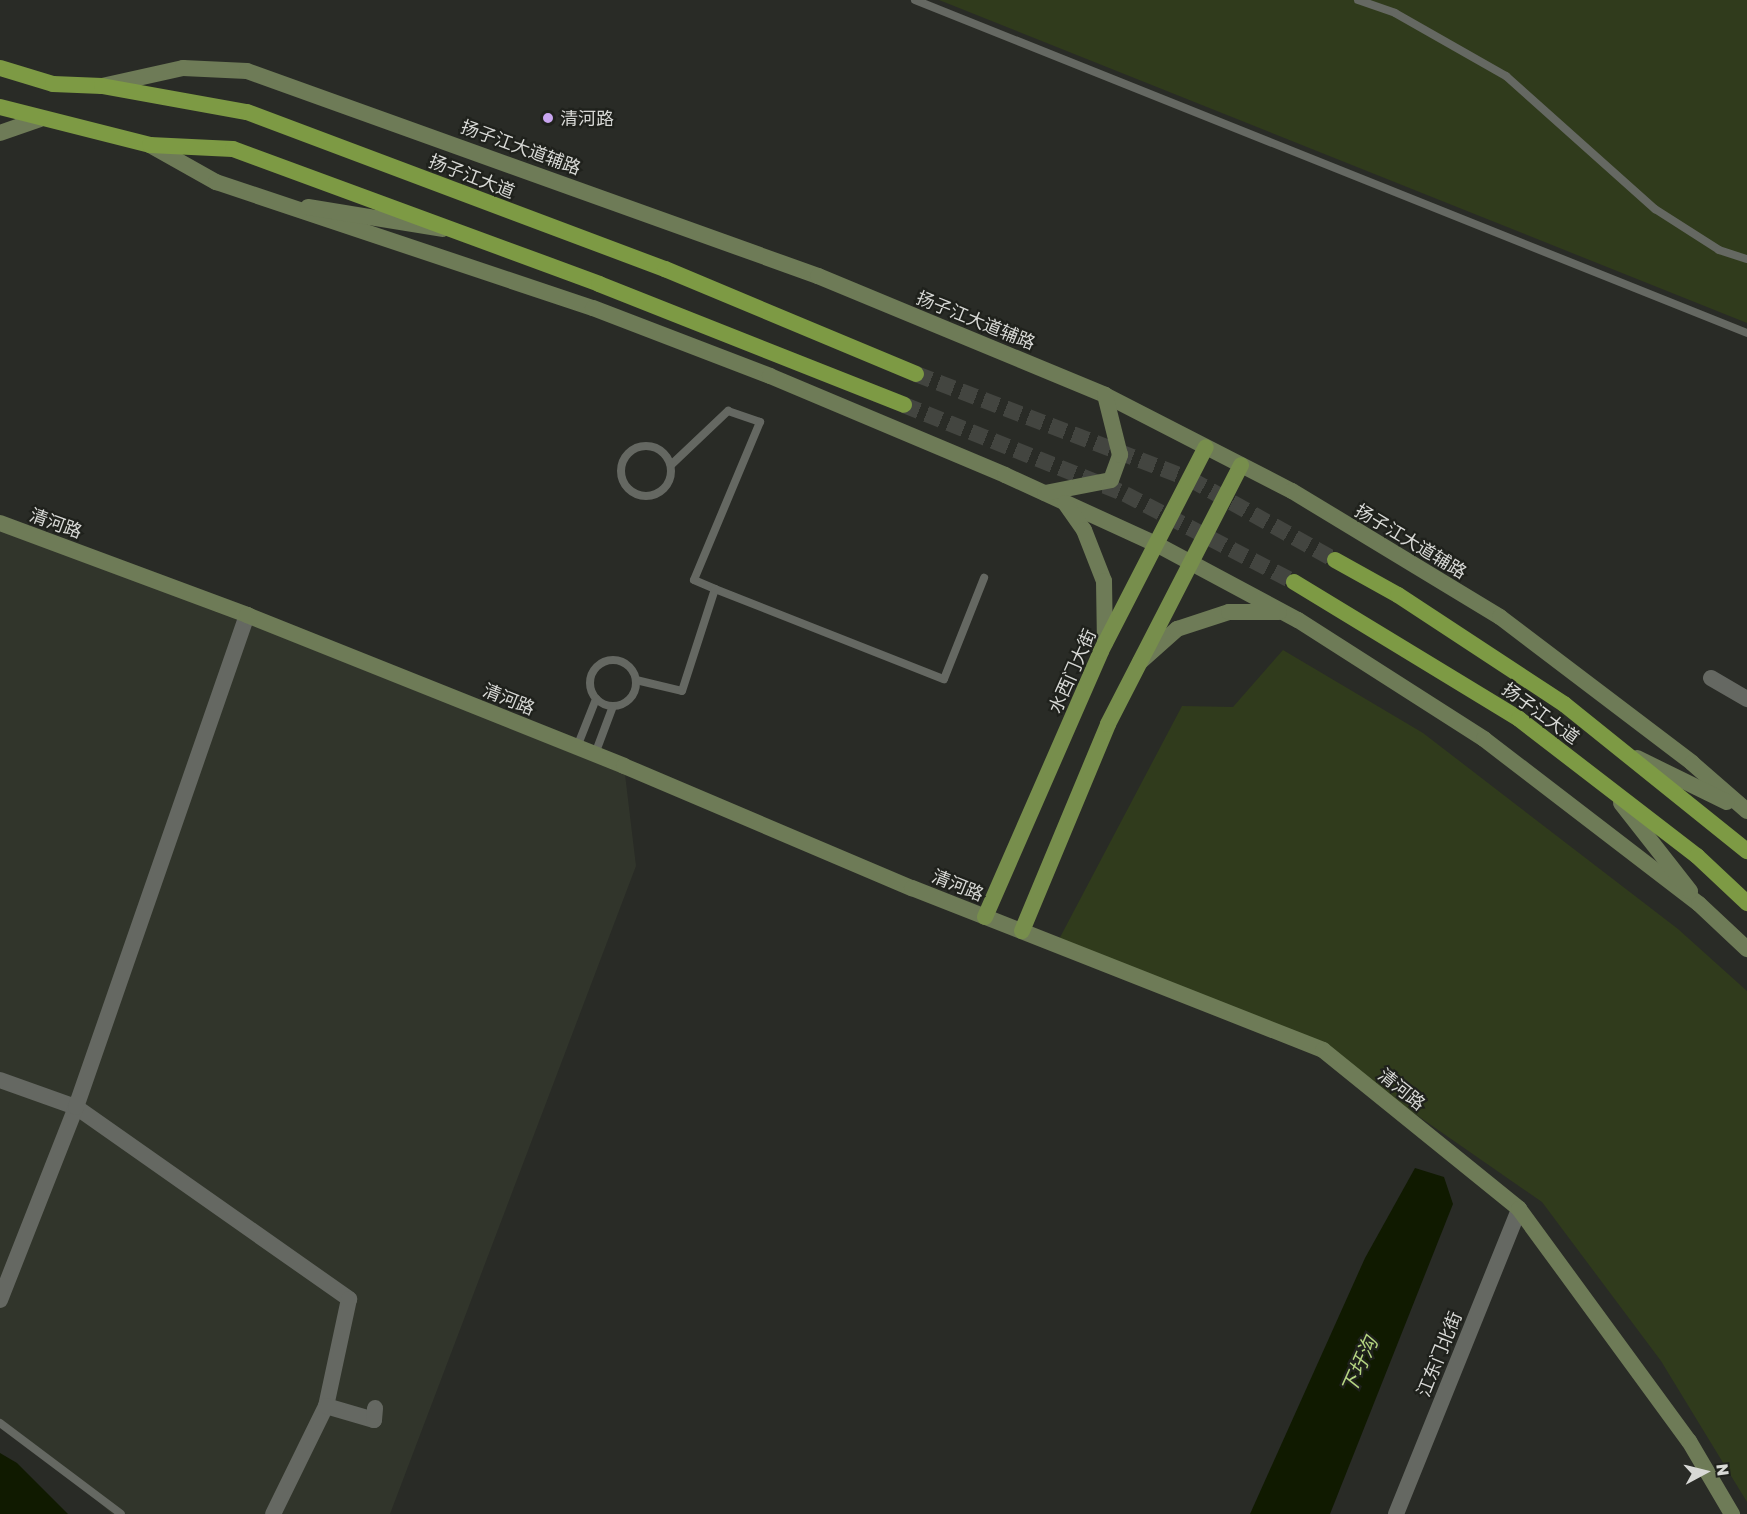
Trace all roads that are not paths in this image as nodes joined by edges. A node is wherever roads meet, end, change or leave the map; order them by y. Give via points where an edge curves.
1 (915, 0) edge
2 (1358, 0) edge
3 (0, 68) edge
4 (102, 86) junction
5 (0, 107) edge
6 (40, 119) junction
7 (0, 133) edge
8 (150, 145) junction
9 (280, 205) junction
10 (456, 231) junction
11 (1747, 259) edge
12 (1747, 333) edge
13 (916, 374) tunnel mouth
14 (1106, 395) junction
15 (904, 405) tunnel mouth
16 (1206, 447) junction
17 (671, 465) junction
18 (1241, 465) junction
19 (1045, 493) junction
20 (1065, 502) junction
21 (0, 523) edge
22 (1156, 544) junction
23 (1335, 560) tunnel mouth
24 (1190, 562) junction
25 (984, 578) dead end
26 (1294, 582) tunnel mouth
27 (716, 589) junction
28 (1282, 612) junction
29 (247, 615) junction
30 (1105, 643) junction
31 (1139, 662) junction
32 (1711, 678) dead end
33 (636, 680) junction
34 (596, 699) junction
35 (1747, 699) edge
36 (613, 706) junction
37 (577, 747) junction
38 (1625, 752) junction
39 (595, 754) junction
40 (1609, 788) junction
41 (1747, 812) edge
42 (1747, 851) edge
43 (1747, 903) edge
44 (1699, 904) junction
45 (985, 916) junction
46 (1022, 931) junction
47 (1747, 949) edge
48 (0, 1080) edge
49 (76, 1107) junction
50 (1519, 1209) junction
51 (0, 1300) edge
52 (326, 1406) junction
53 (375, 1408) dead end
54 (0, 1423) edge
55 (121, 1514) edge
56 (273, 1514) edge
57 (1396, 1514) edge
58 (1732, 1514) edge

1 - 12 lane
2 - 11 lane via 1395,13 1506,76 1655,209 1719,250
3 - 4 highway, 扬子江大道 via 53,84
4 - 13 highway, 扬子江大道 via 247,112 665,269
4 - 14 main road, 扬子江大道辅路 via 183,68 247,71 818,276
5 - 6 highway
6 - 7 main road
6 - 8 highway
8 - 9 main road via 216,182
8 - 10 highway via 233,149
9 - 10 main road
9 - 19 main road via 593,308 770,376
10 - 15 highway via 747,340
14 - 16 main road, 扬子江大道辅路
14 - 19 main road via 1120,455 1111,480
16 - 18 main road, 扬子江大道辅路
16 - 22 main road, 水西门大街
17 - 17 lane via 656,448 640,446 623,461 622,478 639,496 657,495 669,483
17 - 27 lane via 728,411 760,422 694,580
18 - 24 main road
18 - 41 main road, 扬子江大道辅路 via 1292,491 1500,617 1692,763
19 - 20 main road
20 - 22 main road
20 - 30 main road via 1084,530 1104,580
21 - 29 main road, 清河路
22 - 24 main road
22 - 30 main road, 水西门大街
23 - 38 highway, 扬子江大道 via 1398,595 1564,704
24 - 28 main road
24 - 31 main road
25 - 27 lane via 944,680
26 - 40 highway, 扬子江大道 via 1510,713
27 - 33 lane via 682,691
28 - 31 main road via 1229,612 1177,629
28 - 44 main road via 1484,739
29 - 37 main road, 清河路
29 - 49 street
30 - 45 main road, 水西门大街
31 - 46 main road via 1108,724
32 - 35 street
33 - 34 lane via 622,662 599,665 590,685
33 - 36 lane via 633,695
34 - 36 lane
34 - 37 lane
36 - 39 lane
37 - 39 main road, 清河路
38 - 41 main road
38 - 42 highway, 扬子江大道
39 - 45 main road, 清河路
40 - 43 highway, 扬子江大道 via 1697,856
40 - 44 main road via 1658,846
44 - 47 main road
45 - 46 main road, 清河路
46 - 50 main road, 清河路 via 1323,1050
48 - 49 street
49 - 51 street
49 - 52 street via 349,1299
50 - 57 street, 江东门北街
50 - 58 main road, 清河路 via 1689,1441
52 - 53 street via 374,1420
52 - 56 street
54 - 55 lane

